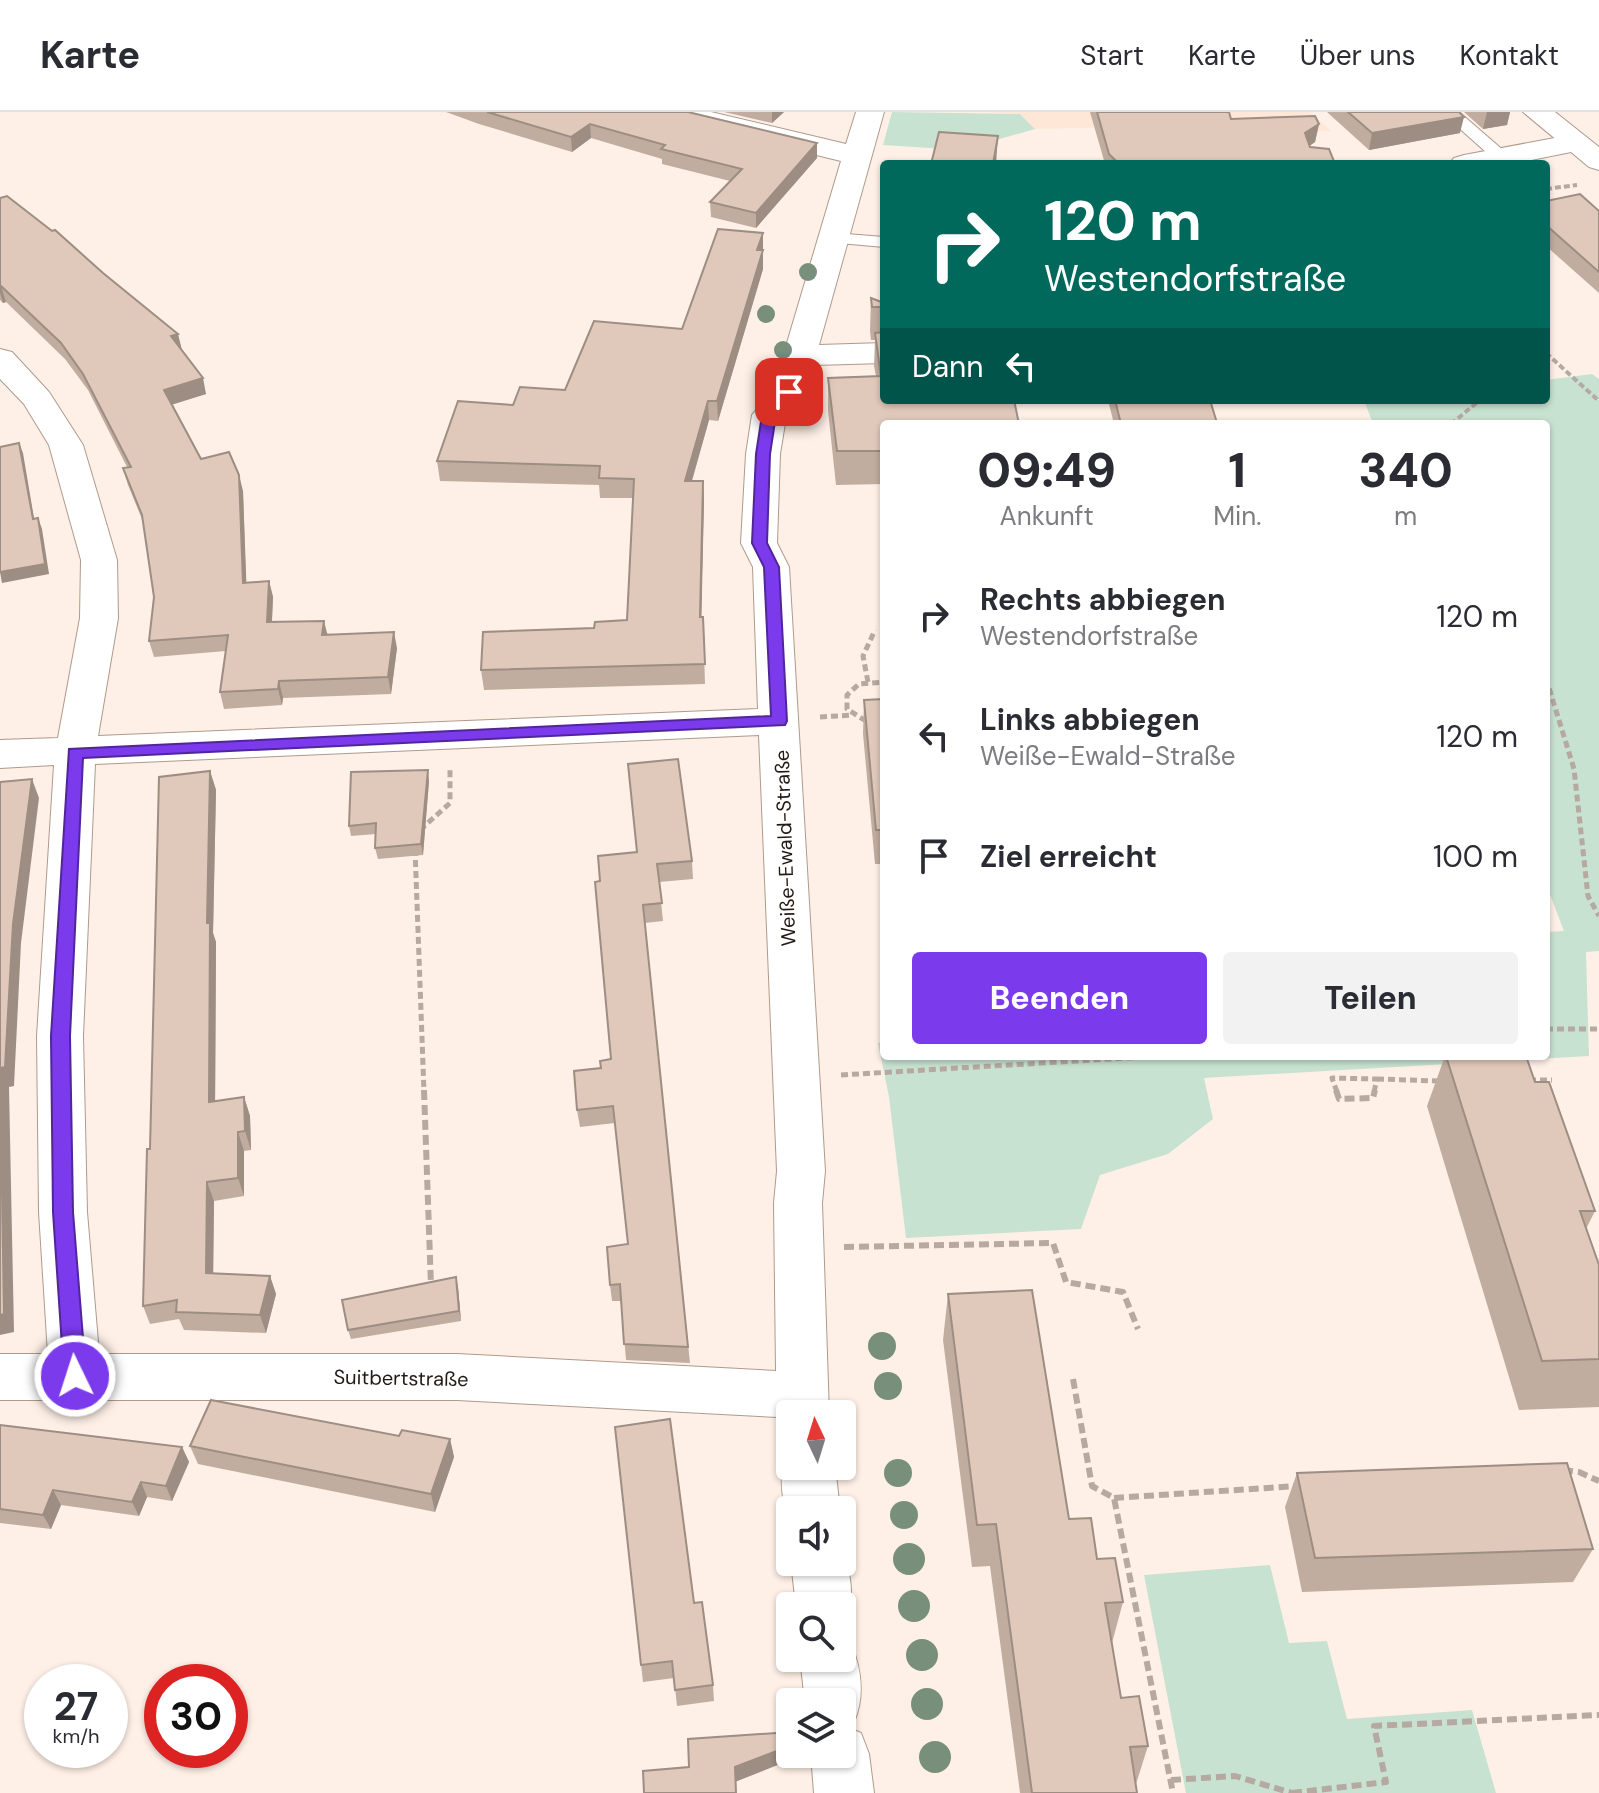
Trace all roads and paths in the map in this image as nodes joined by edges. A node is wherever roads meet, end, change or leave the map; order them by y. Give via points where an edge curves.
1 (675, 112) edge
2 (870, 112) edge
3 (1449, 112) edge
4 (1537, 112) edge
5 (1576, 143) junction
6 (858, 156) junction
7 (1502, 157) junction
8 (1486, 160) edge
9 (1599, 161) edge
10 (834, 238) junction
11 (880, 242) edge
12 (880, 353) edge
13 (799, 355) junction
14 (1550, 357) edge
15 (0, 359) edge
16 (1599, 401) edge
17 (1475, 404) edge
18 (1456, 420) edge
19 (875, 630) dead end
20 (868, 682) junction
21 (880, 682) edge
22 (1550, 691) edge
23 (779, 721) junction
24 (870, 722) edge
25 (450, 736) junction
26 (75, 753) junction
27 (0, 754) edge
28 (1599, 916) edge
29 (1550, 1029) edge
30 (1599, 1029) edge
31 (1091, 1060) edge
32 (796, 1077) junction
33 (1377, 1078) junction
34 (1520, 1080) edge
35 (1552, 1080) edge
36 (1450, 1081) edge
37 (877, 1247) dead end
38 (431, 1289) edge
39 (1138, 1329) dead end
40 (75, 1376) junction
41 (0, 1377) edge
42 (1073, 1379) dead end
43 (802, 1400) edge
44 (776, 1403) edge
45 (1547, 1470) edge
46 (1599, 1481) edge
47 (1301, 1486) edge
48 (1114, 1498) junction
49 (1599, 1715) edge
50 (841, 1768) edge
51 (1171, 1780) junction
52 (844, 1793) edge
53 (1173, 1793) edge
54 (1292, 1793) edge

1 - 6 street
2 - 6 street, Weiße-Ewald-Straße
3 - 7 lane
4 - 5 street
5 - 7 street
5 - 9 street
6 - 10 street, Weiße-Ewald-Straße
7 - 8 street
10 - 11 lane
10 - 13 street, Weiße-Ewald-Straße
12 - 13 street
13 - 23 street, Weiße-Ewald-Straße via 789,392 769,415 763,454 759,543 771,567
14 - 16 path
15 - 26 street via 37,399 66,445 99,560 99,618
17 - 18 path
19 - 20 path via 863,656
20 - 21 path
20 - 24 path via 851,689 846,702 853,715
22 - 28 path via 1574,769 1588,896
23 - 25 street
23 - 32 street, Weiße-Ewald-Straße
25 - 26 street
25 - 38 path via 450,803 414,835
26 - 27 street
26 - 40 street via 60,1036 63,1212
29 - 30 path
31 - 32 path
32 - 43 street, Weiße-Ewald-Straße
33 - 33 path via 1362,1078 1332,1078 1339,1099 1373,1098
33 - 36 path
34 - 35 path
37 - 39 path via 1053,1243 1066,1282 1123,1292
40 - 41 street, Suitbertstraße
40 - 44 street, Suitbertstraße via 457,1377
42 - 48 path via 1092,1486
45 - 46 path via 1579,1472
47 - 48 path
48 - 51 path
49 - 54 path via 1374,1726 1386,1782
50 - 52 street
51 - 53 path
51 - 54 path via 1235,1776

